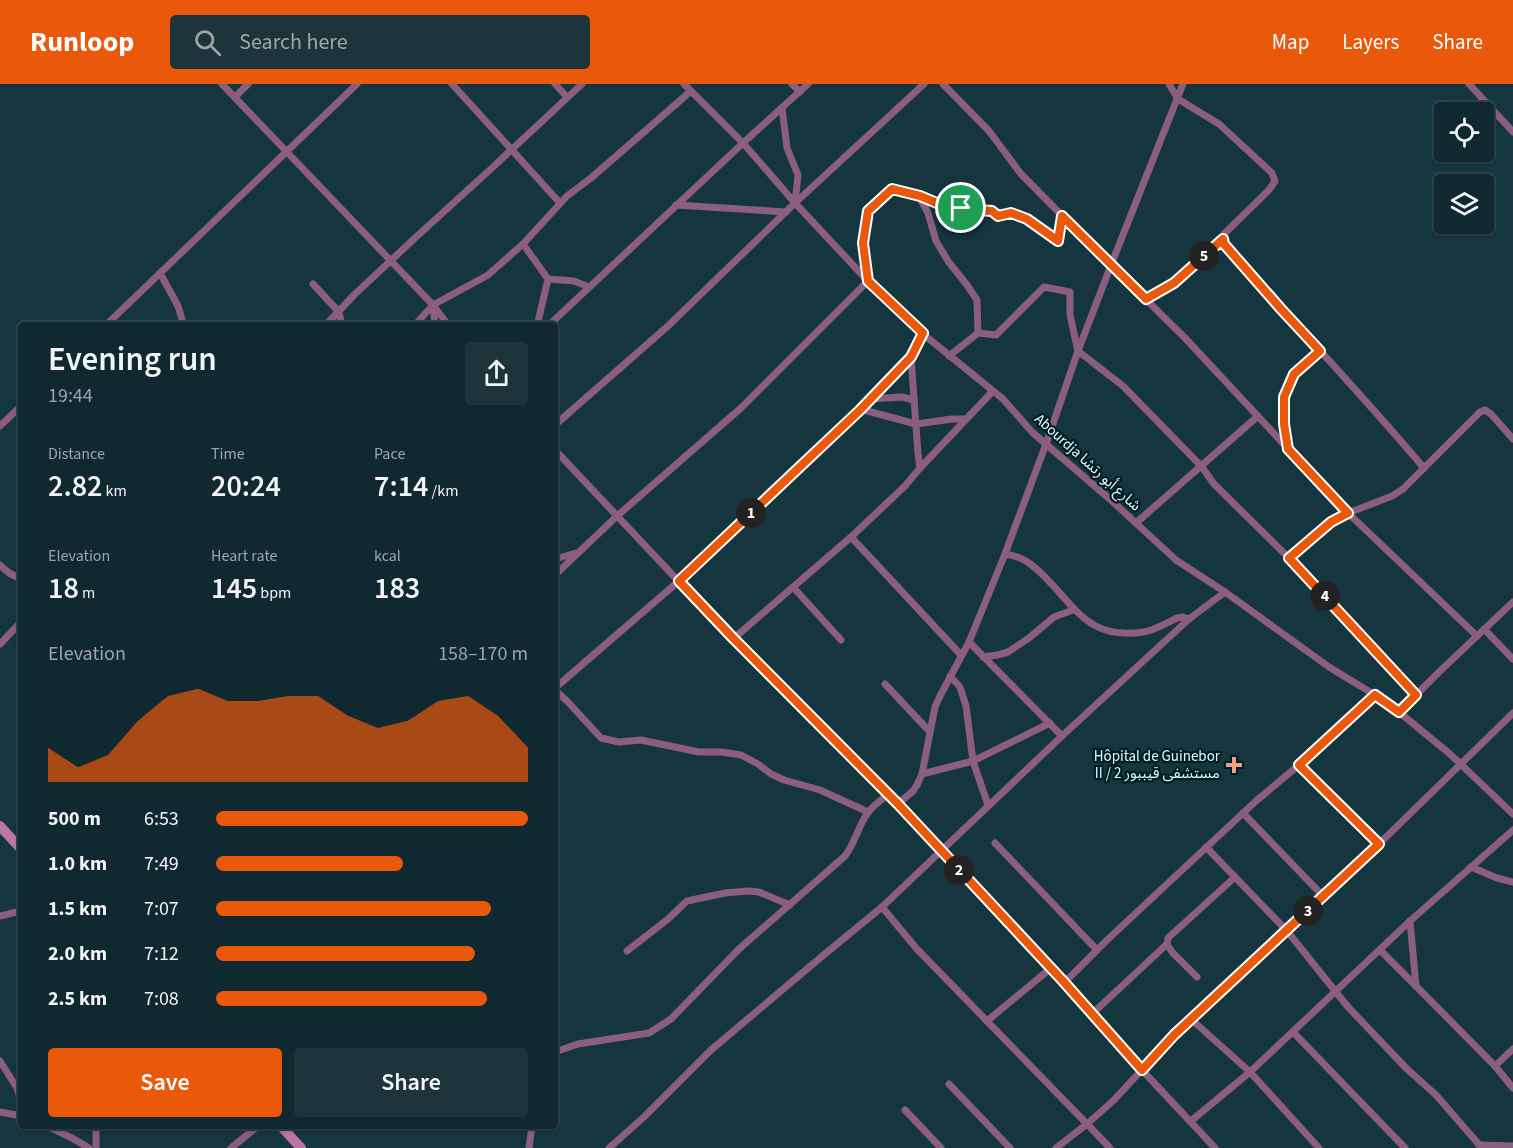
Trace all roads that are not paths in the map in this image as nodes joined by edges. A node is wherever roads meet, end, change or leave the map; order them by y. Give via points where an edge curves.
1 (222, 84) edge
2 (248, 84) edge
3 (357, 84) edge
4 (452, 84) edge
5 (555, 84) edge
6 (582, 84) edge
7 (684, 84) edge
8 (792, 84) edge
9 (808, 84) edge
10 (924, 84) edge
11 (943, 84) edge
12 (1169, 84) edge
13 (1183, 84) edge
14 (1469, 84) edge
15 (691, 91) junction
16 (800, 92) junction
17 (235, 97) junction
18 (567, 97) junction
19 (1178, 99) junction
20 (782, 108) junction
21 (1513, 132) edge
22 (742, 143) junction
23 (512, 150) junction
24 (287, 151) junction
25 (920, 196) junction
26 (560, 203) junction
27 (795, 203) junction
28 (676, 205) junction
29 (786, 212) junction
30 (1062, 216) junction
31 (1223, 239) junction
32 (523, 244) junction
33 (391, 260) junction
34 (1111, 265) junction
35 (159, 273) junction
36 (548, 279) junction
37 (868, 281) junction
38 (313, 284) dead end
39 (589, 287) junction
40 (1146, 299) junction
41 (433, 305) junction
42 (339, 312) junction
43 (109, 322) edge
44 (183, 322) edge
45 (329, 322) edge
46 (341, 322) edge
47 (418, 322) edge
48 (435, 322) edge
49 (446, 322) edge
50 (538, 322) edge
51 (552, 322) edge
52 (923, 333) junction
53 (978, 333) junction
54 (1078, 351) junction
55 (1320, 351) junction
56 (949, 356) junction
57 (911, 357) junction
58 (993, 391) junction
59 (870, 399) junction
60 (914, 400) junction
61 (18, 409) edge
62 (860, 410) junction
63 (1258, 416) junction
64 (966, 419) junction
65 (558, 422) edge
66 (916, 423) junction
67 (0, 426) edge
68 (1513, 439) edge
69 (1046, 444) junction
70 (1288, 449) junction
71 (558, 453) edge
72 (1202, 467) junction
73 (920, 468) junction
74 (1424, 468) junction
75 (1348, 513) junction
76 (617, 516) junction
77 (1136, 523) junction
78 (851, 537) junction
79 (577, 553) junction
80 (1005, 554) junction
81 (558, 557) edge
82 (1289, 558) junction
83 (0, 565) edge
84 (558, 572) edge
85 (18, 578) edge
86 (679, 581) junction
87 (793, 587) junction
88 (1225, 592) junction
89 (1513, 602) edge
90 (1073, 610) junction
91 (1189, 620) junction
92 (18, 625) edge
93 (1484, 629) junction
94 (1477, 636) junction
95 (734, 639) junction
96 (841, 640) dead end
97 (969, 642) junction
98 (0, 644) edge
99 (961, 656) junction
100 (983, 657) junction
101 (1513, 659) edge
102 (950, 676) junction
103 (885, 684) dead end
104 (558, 686) edge
105 (558, 692) edge
106 (1375, 695) junction
107 (1416, 695) junction
108 (1399, 712) junction
109 (1513, 713) edge
110 (1050, 723) junction
111 (930, 732) junction
112 (1062, 736) junction
113 (973, 761) junction
114 (1299, 765) junction
115 (1461, 765) junction
116 (922, 774) junction
117 (888, 795) junction
118 (1513, 801) edge
119 (898, 804) junction
120 (988, 805) junction
121 (1506, 808) junction
122 (868, 812) junction
123 (1243, 813) junction
124 (1513, 814) edge
125 (0, 826) edge
126 (1513, 830) edge
127 (18, 842) edge
128 (995, 843) dead end
129 (1379, 844) junction
130 (1206, 848) junction
131 (941, 851) junction
132 (1471, 867) junction
133 (1235, 877) junction
134 (1513, 882) edge
135 (1323, 896) junction
136 (790, 905) junction
137 (882, 908) junction
138 (18, 912) edge
139 (0, 916) edge
140 (1410, 921) junction
141 (1287, 931) junction
142 (1167, 944) junction
143 (1096, 950) junction
144 (1380, 950) junction
145 (627, 951) dead end
146 (1051, 968) junction
147 (1197, 977) dead end
148 (1063, 981) junction
149 (1416, 986) junction
150 (1335, 991) junction
151 (1093, 1013) junction
152 (1192, 1020) junction
153 (987, 1021) junction
154 (1293, 1032) junction
155 (1513, 1049) edge
156 (558, 1051) edge
157 (0, 1061) edge
158 (1495, 1066) junction
159 (1142, 1070) junction
160 (1250, 1072) junction
161 (949, 1084) dead end
162 (1513, 1088) edge
163 (18, 1094) edge
164 (905, 1110) dead end
165 (0, 1112) edge
166 (18, 1115) edge
167 (1191, 1121) junction
168 (1087, 1124) junction
169 (53, 1129) edge
170 (96, 1129) edge
171 (254, 1129) edge
172 (284, 1129) edge
173 (532, 1129) edge
174 (1480, 1146) edge
175 (1513, 1146) edge
176 (89, 1148) edge
177 (96, 1148) edge
178 (231, 1148) edge
179 (301, 1148) edge
180 (529, 1148) edge
181 (609, 1148) edge
182 (941, 1148) edge
183 (1010, 1148) edge
184 (1056, 1148) edge
185 (1110, 1148) edge
186 (1215, 1148) edge
187 (1318, 1148) edge
188 (1404, 1148) edge

1 - 17 street
2 - 17 street
3 - 24 street
4 - 23 street
5 - 18 street
6 - 18 street
7 - 15 street, Abourdja شارع أبو رتشا
8 - 16 street
9 - 16 street
10 - 27 street
11 - 30 street
12 - 19 street
13 - 19 street
14 - 21 street
15 - 22 street, Abourdja شارع أبو رتشا
15 - 26 street
16 - 20 street
17 - 24 street
18 - 23 street
19 - 31 street via 1219,124 1272,173 1275,182
19 - 34 street
20 - 22 street
20 - 27 street via 787,148 798,175
22 - 27 street, Abourdja شارع أبو رتشا
22 - 28 street
23 - 26 street
23 - 33 street
24 - 33 street
24 - 35 street
25 - 30 street via 949,208 992,211 998,216 1011,213 1027,219 1058,241
25 - 37 street via 892,189 868,211 863,243
25 - 53 street via 936,241 977,300
26 - 32 street
27 - 29 street
27 - 37 street, Abourdja شارع أبو رتشا
28 - 29 street
28 - 39 street
29 - 65 street via 668,326
30 - 34 street
31 - 40 street via 1174,283
31 - 55 street
32 - 36 street
32 - 41 street via 488,275
33 - 41 street
33 - 42 street
34 - 40 street
34 - 54 street
35 - 43 street
35 - 44 street
36 - 39 street via 574,281
36 - 50 street
37 - 52 street, Abourdja شارع أبو رتشا
37 - 76 street via 741,408
38 - 42 street
39 - 51 street
40 - 63 street
41 - 47 street
41 - 48 street
41 - 49 street
42 - 45 street
42 - 46 street
52 - 56 street, Abourdja شارع أبو رتشا
52 - 57 street
53 - 54 street via 996,335 1044,287 1070,292 1070,315
53 - 56 street
54 - 69 street
54 - 72 street via 1122,386
55 - 70 street via 1294,374 1284,397
55 - 74 street
56 - 58 street, Abourdja شارع أبو رتشا
57 - 59 street
57 - 60 street
58 - 64 street
58 - 69 street, Abourdja شارع أبو رتشا
59 - 60 street
59 - 62 street
60 - 66 street
61 - 67 street
62 - 66 street
62 - 86 street
63 - 70 street
63 - 72 street
64 - 66 street
64 - 73 street
66 - 73 street
68 - 74 street via 1485,410
69 - 77 street, Abourdja شارع أبو رتشا
69 - 80 street
70 - 75 street
71 - 76 street
72 - 77 street
72 - 82 street via 1214,484
73 - 78 street
74 - 75 street via 1392,496
75 - 82 street via 1331,522
75 - 94 street
76 - 79 street
76 - 86 street
77 - 88 street, Abourdja شارع أبو رتشا via 1176,560
78 - 87 street
78 - 99 street
79 - 81 street
79 - 84 street
80 - 90 street via 1037,568
80 - 97 street
82 - 107 street
83 - 85 street
86 - 95 street
86 - 104 street
87 - 95 street
87 - 96 street
88 - 91 street
88 - 106 street, Abourdja شارع أبو رتشا
89 - 93 street
90 - 91 street via 1091,625 1122,633 1144,632 1177,618
90 - 100 street via 1054,617 1008,652
91 - 112 street
92 - 98 street
93 - 94 street
93 - 101 street
94 - 107 street
95 - 117 street
97 - 99 street
97 - 100 street
99 - 102 street
100 - 110 street
102 - 111 street via 935,707
102 - 113 street via 960,687 966,706
103 - 111 street
105 - 122 street via 601,738 741,755 784,780 820,790
106 - 108 street, Abourdja شارع أبو رتشا
106 - 114 street
107 - 108 street
108 - 115 street, Abourdja شارع أبو رتشا
109 - 115 street
110 - 112 street
110 - 113 street
111 - 116 street
112 - 120 street
113 - 116 street
113 - 120 street
114 - 123 street
114 - 129 street
115 - 121 street, Abourdja شارع أبو رتشا
115 - 129 street
116 - 119 street via 913,791
117 - 119 street
117 - 122 street
118 - 121 street
119 - 131 street
120 - 131 street
121 - 124 street, Abourdja شارع أبو رتشا
122 - 136 street via 845,856
123 - 130 street
123 - 135 street
125 - 127 street
126 - 132 street
128 - 143 street
129 - 135 street
130 - 133 street
130 - 143 street
131 - 137 street
131 - 146 street
132 - 134 street
132 - 140 street
133 - 141 street
133 - 142 street via 1168,938
135 - 141 street
136 - 145 street via 748,891 687,901
136 - 156 street via 739,949 671,1019 649,1033
137 - 153 street
137 - 181 street via 711,1050
138 - 139 street
140 - 144 street
140 - 149 street
141 - 150 street
141 - 152 street
142 - 147 street
142 - 151 street
143 - 148 street
144 - 149 street
144 - 150 street
146 - 148 street
146 - 153 street
148 - 151 street
149 - 158 street
150 - 154 street
150 - 174 street
151 - 159 street
152 - 159 street
152 - 160 street
153 - 168 street
154 - 160 street
154 - 188 street
155 - 158 street
157 - 163 street
158 - 162 street
159 - 167 street
159 - 168 street
160 - 167 street
160 - 187 street
161 - 183 street
164 - 182 street
165 - 166 street
167 - 186 street
168 - 184 street
168 - 185 street
169 - 176 street
170 - 177 street
171 - 178 street
172 - 179 street
173 - 180 street
174 - 175 street

